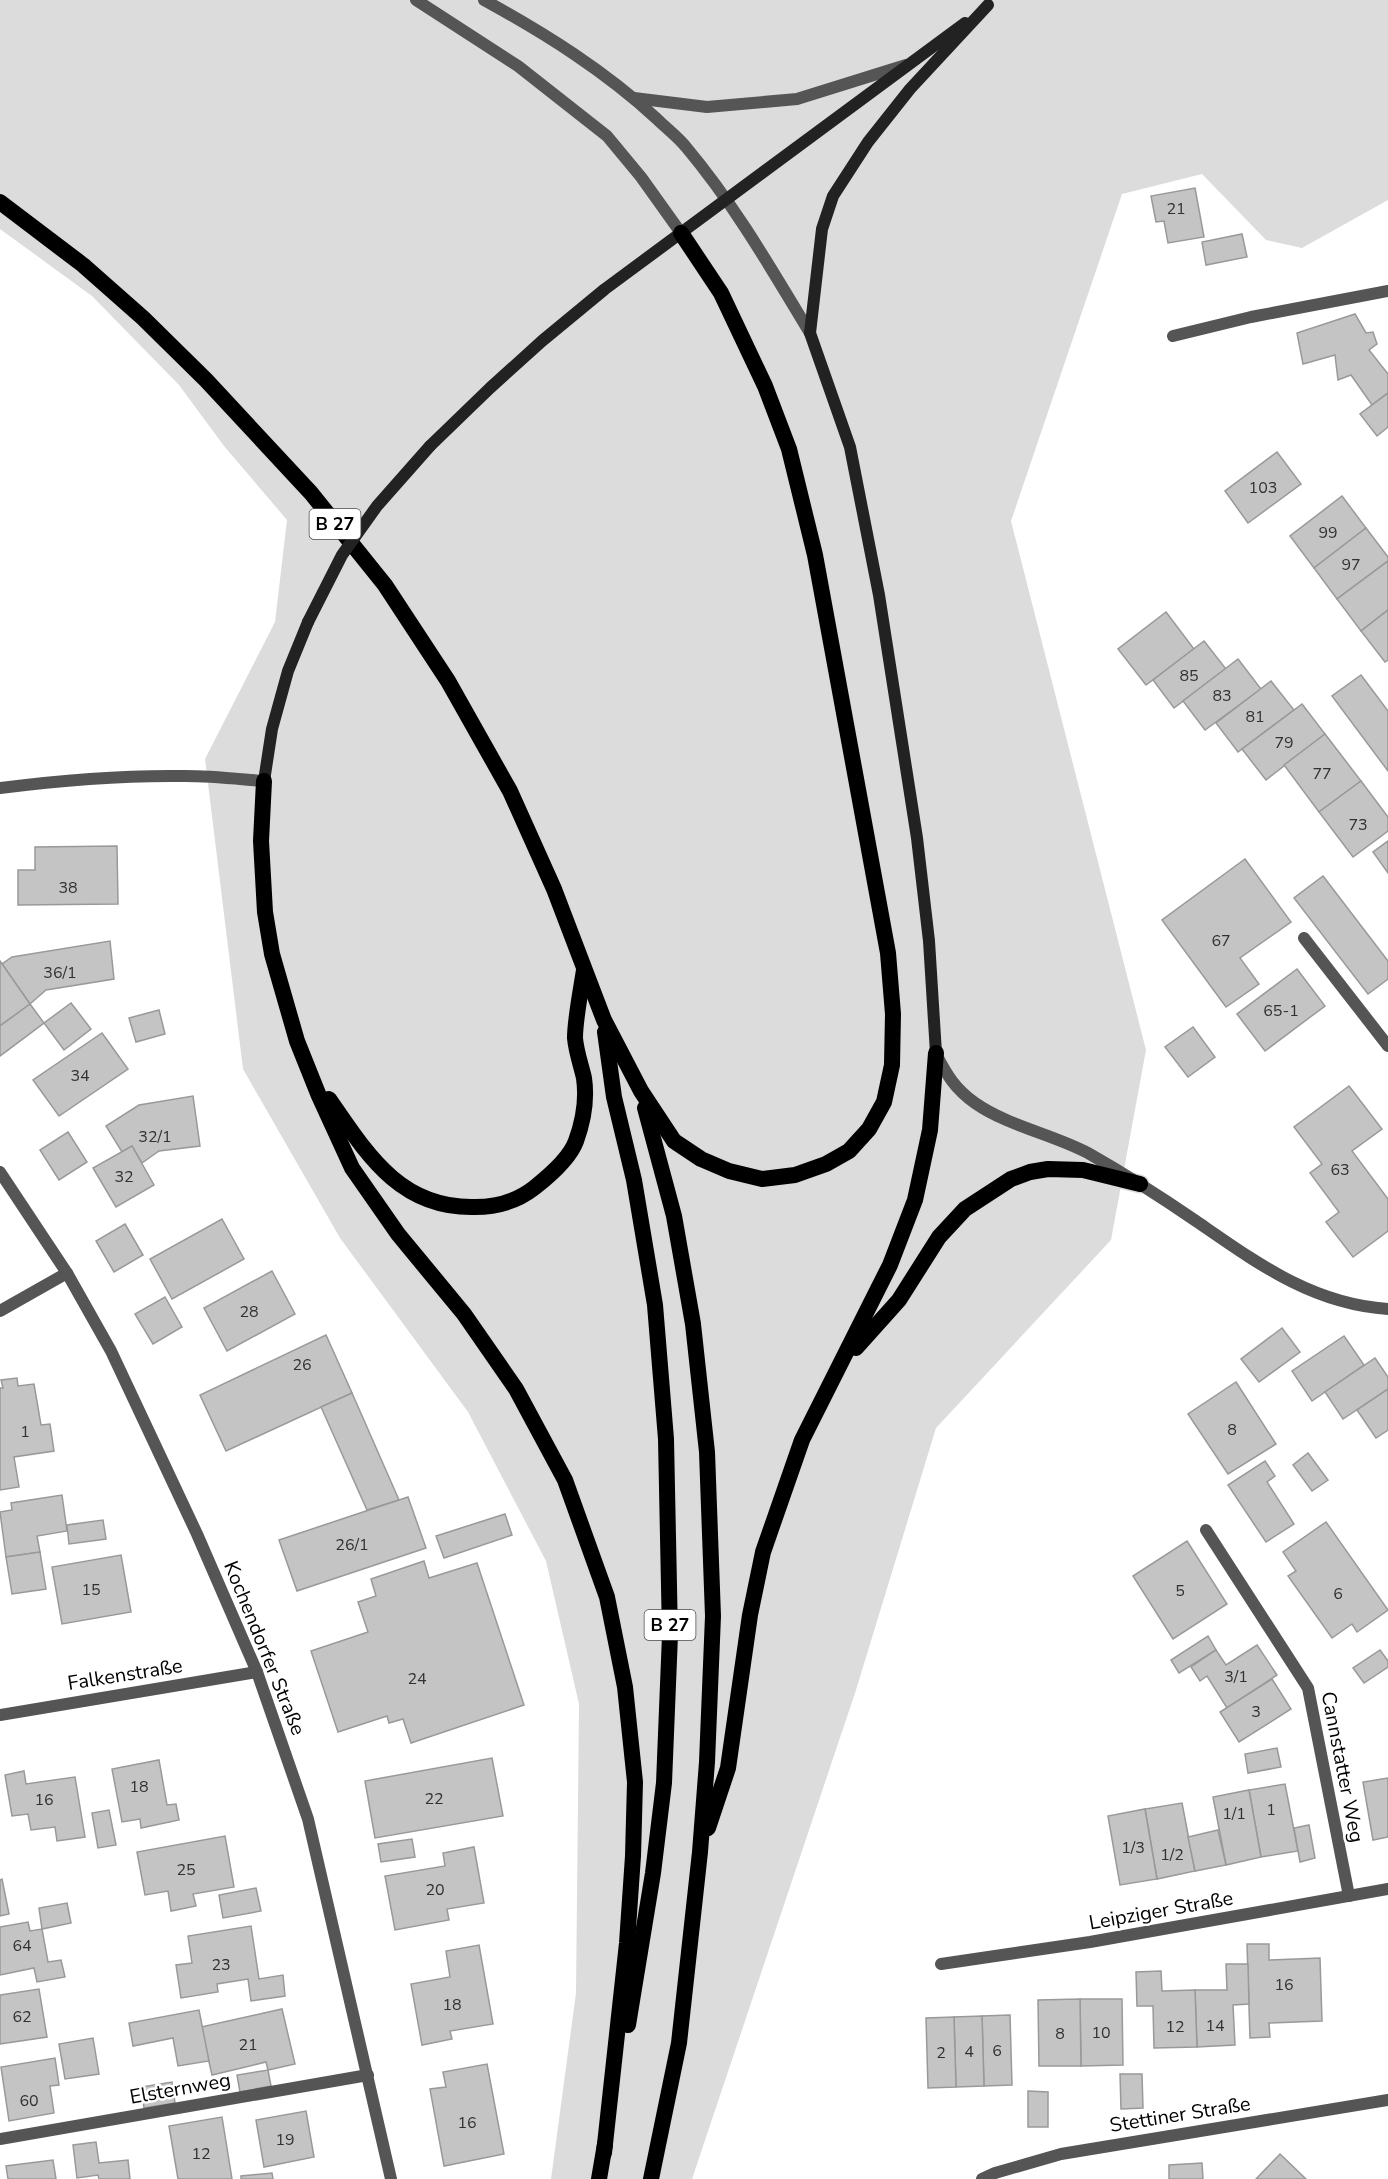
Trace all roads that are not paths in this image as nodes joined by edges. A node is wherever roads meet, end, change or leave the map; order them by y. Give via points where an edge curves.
1 (416, 0) edge
2 (484, 0) edge
3 (992, 3) edge
4 (907, 65) junction
5 (634, 98) junction
6 (726, 200) junction
7 (0, 202) edge
8 (681, 233) junction
9 (1388, 291) edge
10 (810, 333) junction
11 (1173, 336) dead end
12 (264, 781) junction
13 (0, 788) edge
14 (1304, 938) dead end
15 (585, 964) junction
16 (604, 1020) junction
17 (297, 1041) junction
18 (1388, 1046) edge
19 (936, 1053) junction
20 (641, 1091) junction
21 (0, 1172) edge
22 (1140, 1184) junction
23 (67, 1273) junction
24 (1388, 1309) edge
25 (0, 1311) edge
26 (841, 1364) junction
27 (1206, 1530) dead end
28 (257, 1672) junction
29 (0, 1715) edge
30 (700, 1852) junction
31 (1388, 1889) edge
32 (1349, 1896) junction
33 (941, 1964) dead end
34 (368, 2075) junction
35 (1388, 2100) edge
36 (0, 2139) edge
37 (604, 2153) junction
38 (392, 2179) edge
39 (599, 2179) edge
40 (651, 2179) edge
41 (982, 2179) edge

1 - 8 street via 518,66 607,136
2 - 5 street via 580,57
3 - 4 main road
3 - 10 main road via 910,89 868,142 833,196 822,229
4 - 5 street via 797,99 706,107
4 - 6 main road
5 - 6 street via 685,145
6 - 8 main road
6 - 10 street
7 - 15 highway, B 27 via 83,266 206,380 311,493 385,585 448,681 510,790
8 - 12 main road, bridge via 542,341 430,446 377,506 342,555 308,622 288,671 272,729
8 - 20 highway via 721,293 765,386 789,449 815,555 888,953 892,1065 884,1102 869,1129 849,1151 795,1175 762,1179 701,1159 674,1141
9 - 11 street
10 - 19 main road via 850,447 879,595 917,838
12 - 13 street via 117,777
12 - 17 highway via 261,841 265,912 272,954
14 - 18 street
15 - 16 highway, B 27
15 - 17 highway via 575,1038 584,1081 584,1112 576,1143 552,1173 521,1198 493,1207 458,1208 428,1201 395,1181 366,1153
16 - 20 highway, B 27
16 - 37 highway, B 27 via 614,1097 634,1180 655,1305 666,1439 670,1635 664,1783 653,1873
17 - 37 highway via 352,1168 516,1389 565,1480 607,1598 625,1687 635,1782 627,1943
19 - 22 street via 950,1081 978,1105 1059,1138
19 - 26 highway via 930,1130 915,1200 890,1265
20 - 30 highway, B 27 via 674,1216 693,1324 707,1452 713,1616
21 - 23 street, Kochendorfer Straße
22 - 24 street via 1276,1275 1327,1298 1364,1308
22 - 26 highway via 1083,1170 1048,1168 1011,1179 965,1209 939,1237 899,1300
23 - 25 street
23 - 28 street, Kochendorfer Straße via 116,1361 198,1534
26 - 30 highway via 802,1440 763,1552 728,1768
27 - 32 street, Cannstatter Weg via 1308,1688
28 - 29 street, Falkenstraße
28 - 34 street, Kochendorfer Straße via 308,1819
30 - 40 highway, B 27 via 679,2043
31 - 32 street, Leipziger Straße
32 - 33 street, Leipziger Straße
34 - 36 street, Elsternweg
34 - 38 street, Kochendorfer Straße
35 - 41 street, Stettiner Straße via 1061,2154
37 - 39 highway, B 27

